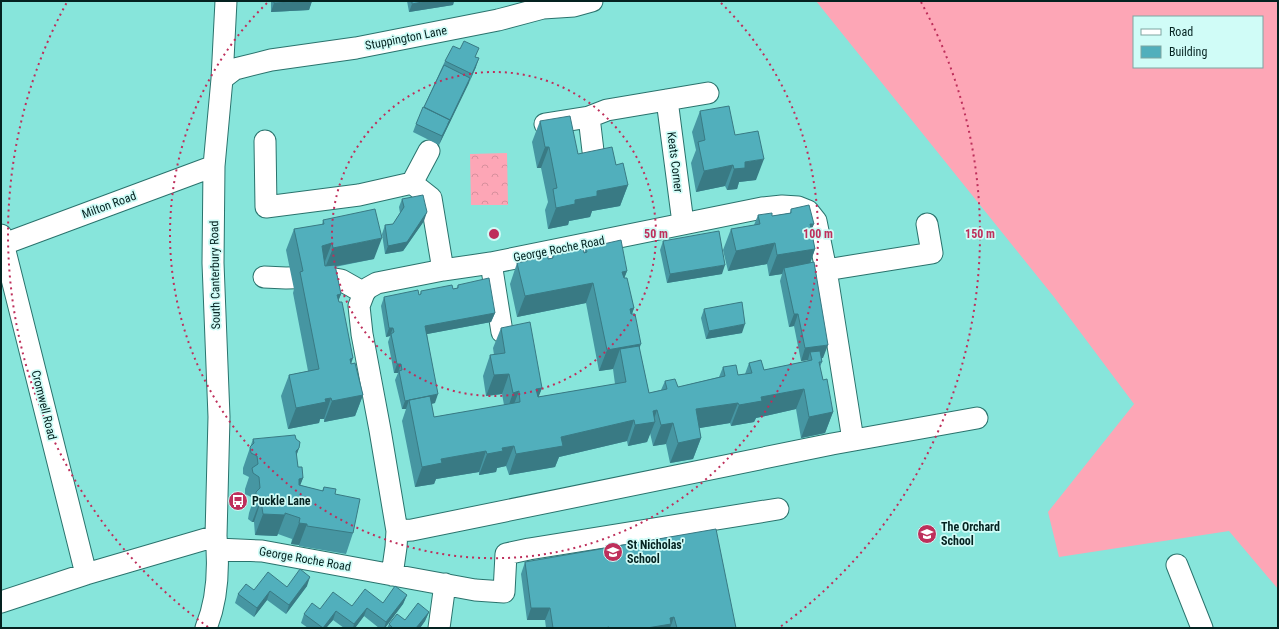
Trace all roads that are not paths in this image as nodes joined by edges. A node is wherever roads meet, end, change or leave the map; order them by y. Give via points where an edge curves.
1 (226, 1) edge
2 (592, 1) edge
3 (543, 4) edge
4 (222, 79) junction
5 (708, 93) dead end
6 (667, 100) junction
7 (598, 113) junction
8 (545, 124) edge
9 (265, 140) dead end
10 (593, 151) edge
11 (428, 152) dead end
12 (214, 166) junction
13 (412, 182) junction
14 (683, 223) junction
15 (927, 224) dead end
16 (2, 240) edge
17 (491, 263) junction
18 (443, 270) junction
19 (826, 270) junction
20 (264, 277) dead end
21 (364, 293) junction
22 (502, 332) edge
23 (977, 418) dead end
24 (862, 438) junction
25 (778, 509) dead end
26 (397, 531) junction
27 (217, 542) junction
28 (1177, 565) dead end
29 (86, 574) junction
30 (392, 575) junction
31 (446, 584) junction
32 (1, 602) edge
33 (206, 628) edge
34 (439, 628) edge
35 (1202, 628) edge

1 - 4 street, South Canterbury Road
2 - 3 street, Stuppington Lane via 574,6
3 - 4 street, Stuppington Lane via 490,22 356,48 271,60 235,69
4 - 12 street, South Canterbury Road
5 - 6 street
6 - 7 street
6 - 14 street, Keats Corner
7 - 8 street
7 - 10 street
9 - 13 street via 266,208 359,195
11 - 13 street
12 - 16 street, Milton Road
12 - 27 street, South Canterbury Road via 213,263 219,417
13 - 18 street via 431,198
14 - 17 street, George Roche Road
14 - 19 street, George Roche Road via 762,208 798,207 808,211 816,221
15 - 19 street via 932,253
16 - 29 street, Cromwell Road
17 - 18 street, George Roche Road
17 - 22 street
18 - 21 street, George Roche Road via 377,283
19 - 24 street, George Roche Road
20 - 21 street via 323,276 341,280
21 - 26 street via 359,306 360,320
23 - 24 street
24 - 26 street
25 - 31 street, George Roche Road via 506,554 504,592
26 - 30 street
27 - 29 street
27 - 30 street, George Roche Road
27 - 33 street, South Canterbury Road via 216,596
28 - 35 street
29 - 32 street
30 - 31 street, George Roche Road
31 - 34 street

